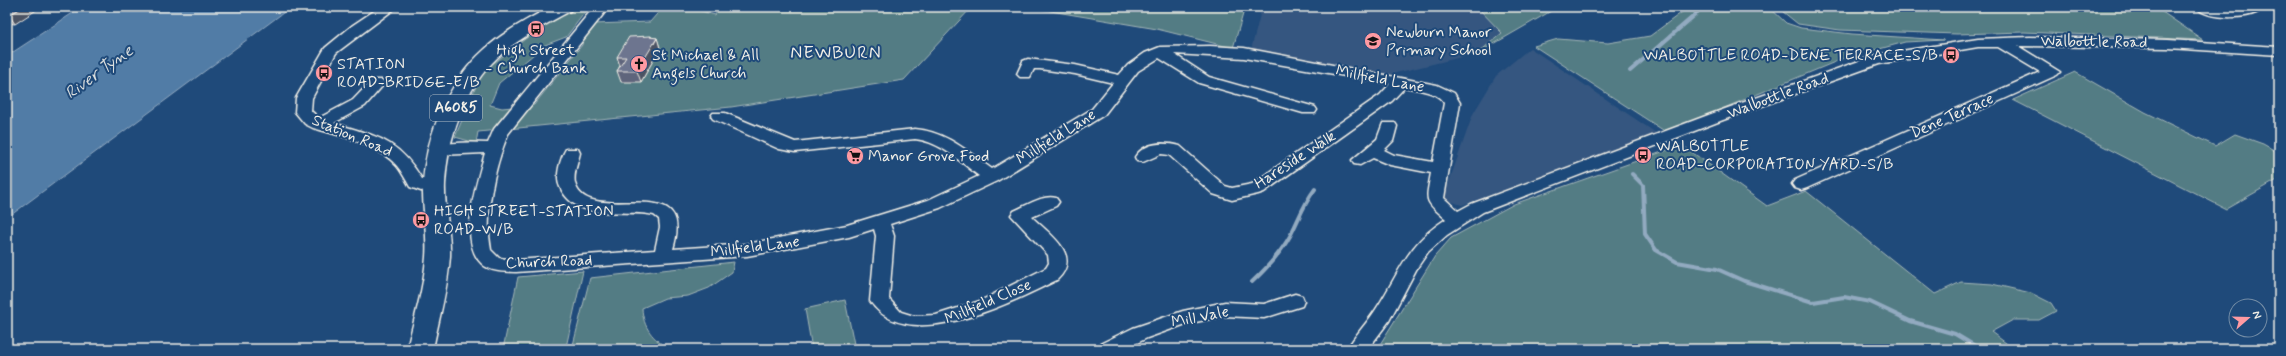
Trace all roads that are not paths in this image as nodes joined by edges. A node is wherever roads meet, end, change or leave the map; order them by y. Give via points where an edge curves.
1 (390, 7) edge
2 (563, 7) edge
3 (602, 7) edge
4 (2203, 7) edge
5 (2257, 10) edge
6 (2002, 43) junction
7 (2279, 51) edge
8 (1160, 52) junction
9 (1025, 74) dead end
10 (1122, 80) junction
11 (1401, 82) junction
12 (377, 83) dead end
13 (1309, 110) dead end
14 (719, 116) dead end
15 (320, 125) junction
16 (1389, 126) dead end
17 (494, 148) junction
18 (440, 150) junction
19 (572, 153) dead end
20 (1143, 157) dead end
21 (1440, 170) junction
22 (991, 177) junction
23 (434, 183) junction
24 (1801, 184) dead end
25 (1050, 202) dead end
26 (1458, 220) junction
27 (881, 222) junction
28 (662, 256) junction
29 (1295, 301) dead end
30 (420, 349) edge
31 (1107, 349) edge
32 (1357, 349) edge

1 - 15 street, Station Road via 330,51 306,92 302,106 306,117
2 - 18 main road, A6085 via 509,40 482,62 467,83
3 - 17 street, Church Road via 500,133
4 - 5 street via 2225,15
6 - 7 street, Walbottle Road via 2030,41 2168,44
6 - 24 street, Dene Terrace via 2052,72
6 - 26 street, Walbottle Road via 1978,43 1876,60 1476,208
8 - 10 street, Millfield Lane via 1133,68
8 - 11 street, Millfield Lane via 1179,49 1244,53
8 - 13 street via 1204,80
9 - 10 street via 1028,64 1050,65
10 - 22 street, Millfield Lane via 1098,112
11 - 20 street, Hareside Walk via 1386,98 1258,188 1232,194 1219,190 1174,150 1158,148
11 - 21 street, Millfield Lane via 1437,90 1448,96 1452,103
12 - 15 street via 359,103
14 - 22 street via 795,147 915,134 932,136
15 - 23 street, Station Road via 382,146 398,155 416,183
16 - 21 street via 1385,141 1366,156
17 - 18 street
17 - 28 street, Church Road via 481,205 480,246 486,258 502,265 516,266
18 - 23 main road, A6085
19 - 28 street via 567,184 570,192 579,199 606,208 652,209 660,210 667,215 670,226
21 - 26 street via 1435,198 1437,204
22 - 27 street, Millfield Lane via 946,199
23 - 30 main road, A6085 via 438,255
25 - 27 street, Millfield Close via 1020,215 1057,253 1057,268 1043,278 941,323 915,325 902,322 884,310 879,301 885,241
26 - 32 street, Walbottle Road via 1421,248 1380,318
27 - 28 street, Millfield Lane via 782,245
29 - 31 street, Mill Vale via 1264,311 1225,310 1183,318 1140,333

